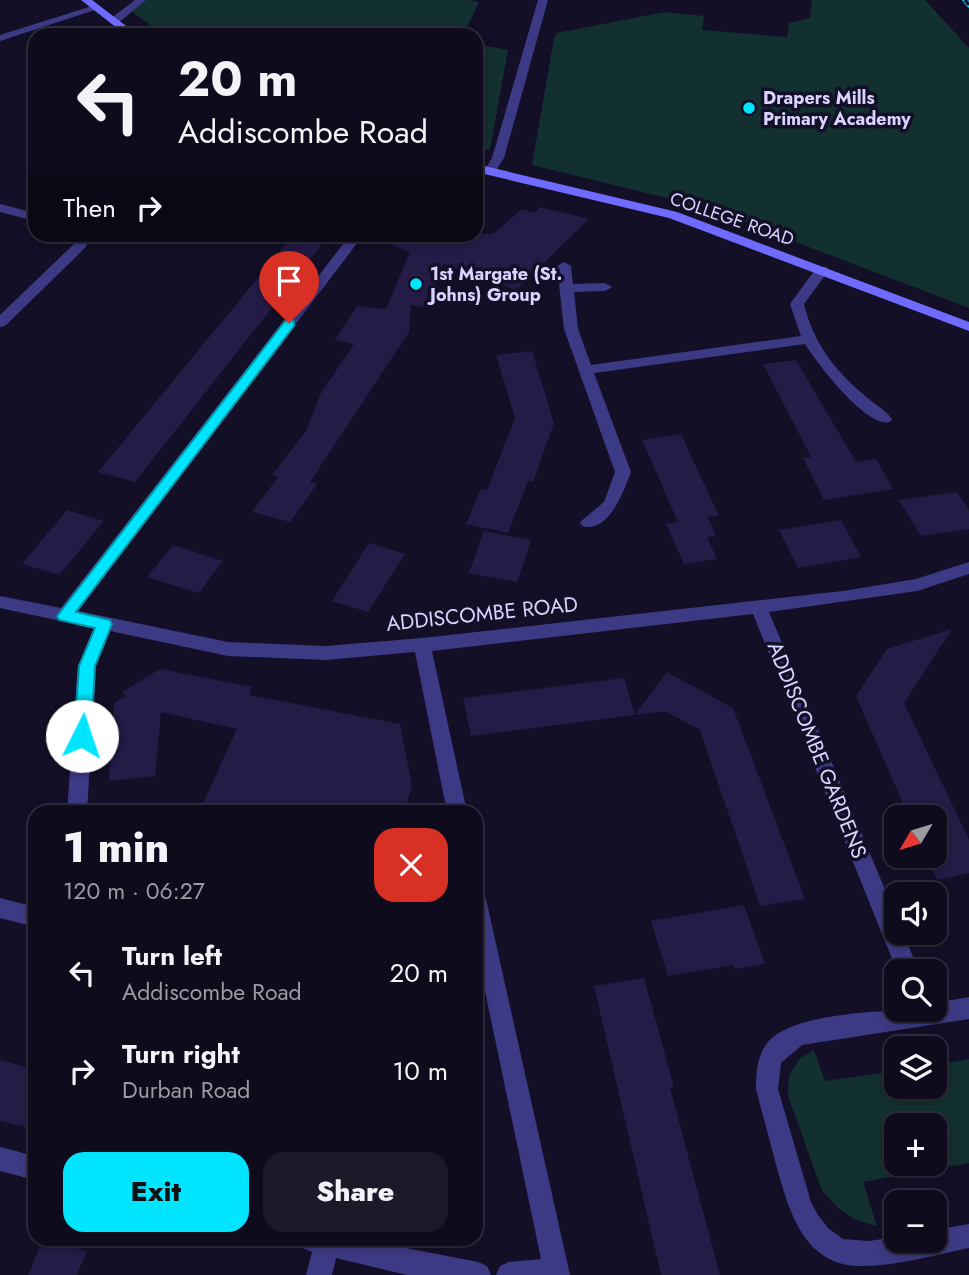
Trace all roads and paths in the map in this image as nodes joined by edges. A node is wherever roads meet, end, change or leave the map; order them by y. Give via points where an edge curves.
1 (86, 0) edge
2 (141, 0) edge
3 (543, 0) edge
4 (96, 8) junction
5 (114, 21) junction
6 (32, 28) edge
7 (124, 28) edge
8 (28, 29) edge
9 (0, 38) edge
10 (483, 170) edge
11 (490, 171) junction
12 (0, 208) edge
13 (28, 215) edge
14 (81, 242) edge
15 (352, 242) edge
16 (564, 266) dead end
17 (822, 270) junction
18 (605, 287) dead end
19 (568, 288) junction
20 (0, 323) edge
21 (969, 327) edge
22 (811, 339) junction
23 (586, 370) junction
24 (885, 419) dead end
25 (588, 522) dead end
26 (969, 568) edge
27 (0, 602) edge
28 (758, 606) junction
29 (65, 616) junction
30 (104, 624) junction
31 (422, 645) junction
32 (77, 805) edge
33 (456, 805) edge
34 (0, 908) edge
35 (28, 915) edge
36 (483, 932) edge
37 (903, 959) edge
38 (969, 1008) edge
39 (947, 1010) edge
40 (884, 1020) edge
41 (0, 1159) edge
42 (28, 1166) edge
43 (969, 1236) edge
44 (319, 1246) edge
45 (342, 1246) edge
46 (556, 1272) edge
47 (318, 1275) edge
48 (478, 1275) edge
49 (509, 1275) edge

1 - 4 main road
2 - 5 street
3 - 11 street via 498,158
4 - 5 main road
4 - 6 street
5 - 7 main road
8 - 9 street
10 - 11 main road, COLLEGE ROAD
11 - 17 main road, COLLEGE ROAD via 673,215
12 - 13 street
14 - 20 street
15 - 29 street
16 - 19 street
17 - 21 main road, COLLEGE ROAD
17 - 22 street via 797,304 800,322
18 - 19 street
19 - 23 street via 571,329
22 - 23 street
22 - 24 street via 836,377
23 - 25 street via 624,472 611,505
26 - 28 street, ADDISCOMBE ROAD via 917,585
27 - 29 street, ADDISCOMBE ROAD
28 - 31 street, ADDISCOMBE ROAD
28 - 37 street, ADDISCOMBE GARDENS
29 - 30 street, ADDISCOMBE ROAD
30 - 31 street, ADDISCOMBE ROAD via 228,649 326,653
30 - 32 street via 87,666
31 - 33 street
34 - 35 street
36 - 46 street
38 - 39 street
40 - 43 street via 800,1034 784,1041 773,1054 766,1070 766,1089 800,1206 807,1221 832,1247 864,1256
41 - 42 street
44 - 47 street
45 - 48 street via 426,1268
46 - 49 street

